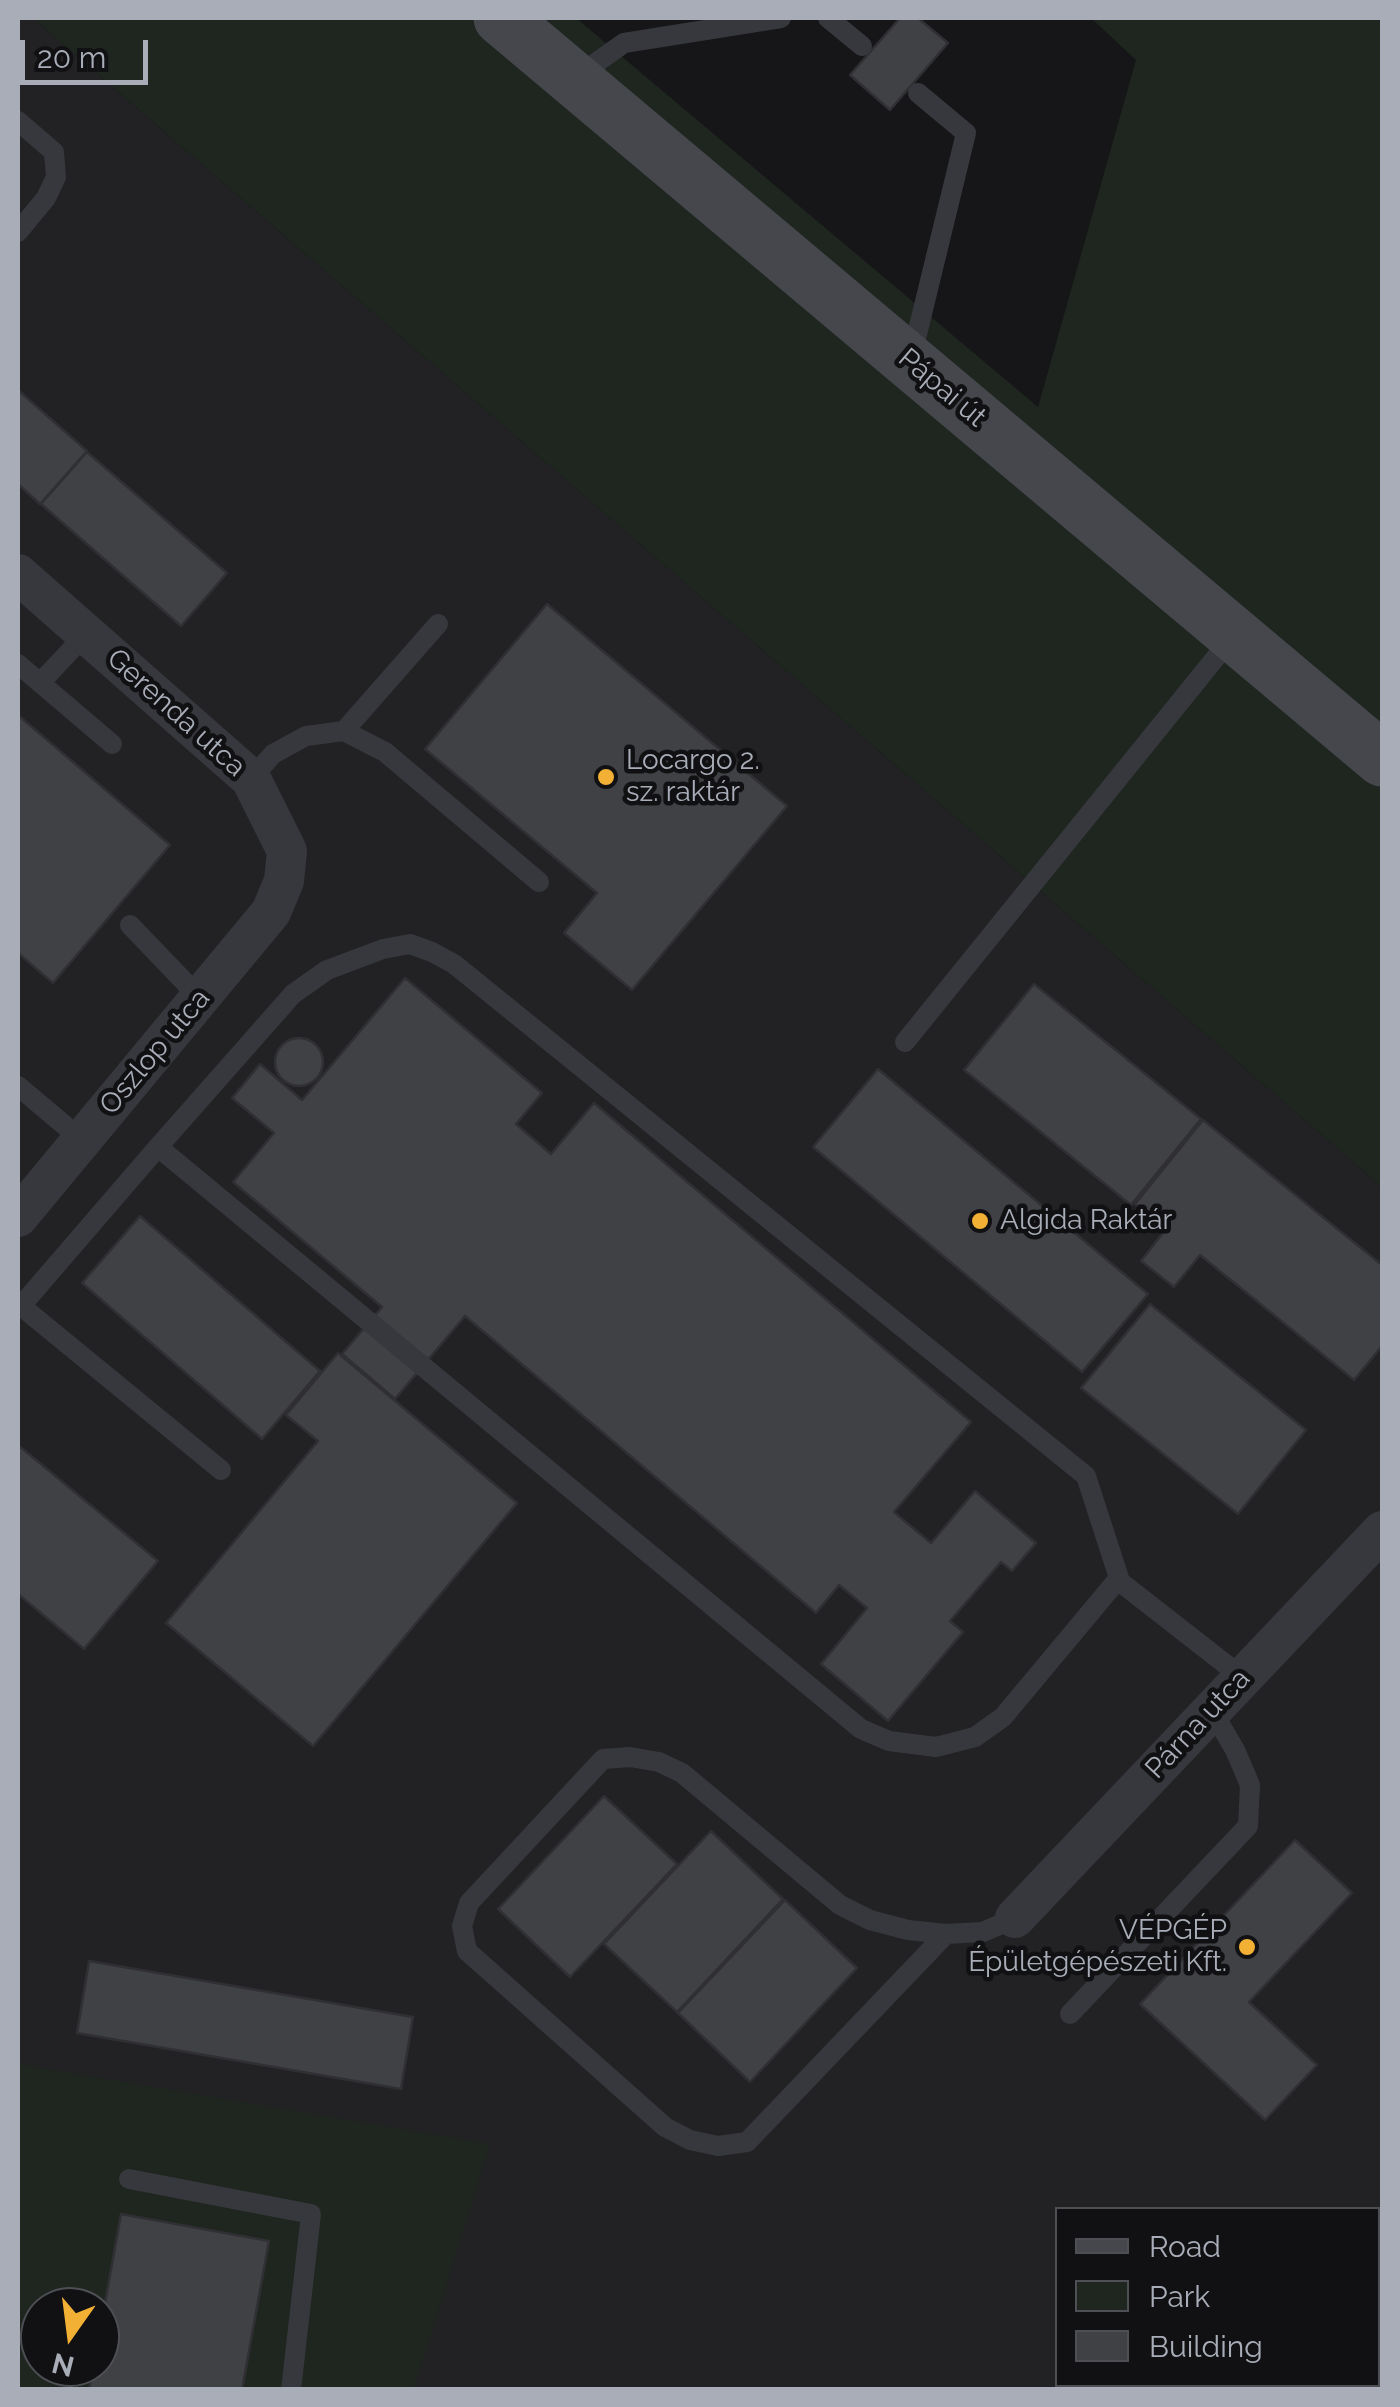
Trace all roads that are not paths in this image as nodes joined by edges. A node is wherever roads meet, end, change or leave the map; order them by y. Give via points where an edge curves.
1 (501, 18) edge
2 (781, 18) edge
3 (828, 18) edge
4 (862, 46) dead end
5 (574, 79) junction
6 (918, 93) dead end
7 (18, 121) edge
8 (18, 232) edge
9 (911, 361) junction
10 (18, 574) edge
11 (438, 624) dead end
12 (86, 634) junction
13 (1235, 634) junction
14 (18, 664) edge
15 (40, 683) junction
16 (344, 731) junction
17 (112, 744) dead end
18 (1382, 759) edge
19 (251, 779) junction
20 (284, 881) joint
21 (539, 882) dead end
22 (130, 926) dead end
23 (200, 998) junction
24 (905, 1042) dead end
25 (18, 1086) edge
26 (82, 1140) junction
27 (158, 1148) junction
28 (18, 1217) edge
29 (19, 1308) edge
30 (221, 1470) dead end
31 (1382, 1530) edge
32 (1119, 1578) junction
33 (1242, 1677) junction
34 (1211, 1710) junction
35 (1015, 1918) joint
36 (946, 1934) junction
37 (1070, 2014) dead end
38 (129, 2179) dead end
39 (291, 2390) edge

1 - 5 main road, Pápai út
2 - 5 lane via 624,43
3 - 4 lane
5 - 9 main road, Pápai út
6 - 9 lane via 966,133
7 - 8 lane via 54,152 56,177
9 - 13 main road, Pápai út
10 - 12 street, Gerenda utca
11 - 16 lane
12 - 15 lane
12 - 19 street, Gerenda utca
13 - 18 main road, Pápai út
13 - 24 lane
14 - 15 lane
15 - 17 lane
16 - 19 lane via 306,736 273,754
16 - 21 lane via 385,752
19 - 20 street, Gerenda utca via 288,850
20 - 23 street, Oszlop utca via 271,912
22 - 23 lane
23 - 26 street, Oszlop utca
25 - 26 lane
26 - 28 street, Oszlop utca
27 - 29 lane
27 - 32 lane via 861,1729 889,1741 936,1747 976,1737 1003,1717
27 - 32 lane via 292,994 327,970 383,949 410,944 432,952 1086,1476
29 - 30 lane
31 - 33 street, Párna utca
32 - 33 lane
33 - 34 street, Párna utca
34 - 35 street, Párna utca
34 - 37 lane via 1250,1786 1248,1826
35 - 36 lane via 982,1932
36 - 36 lane via 870,1920 840,1904 682,1772 630,1757 603,1759 469,1903 462,1926 467,1952 664,2127 718,2146 747,2142
38 - 39 lane via 311,2214

